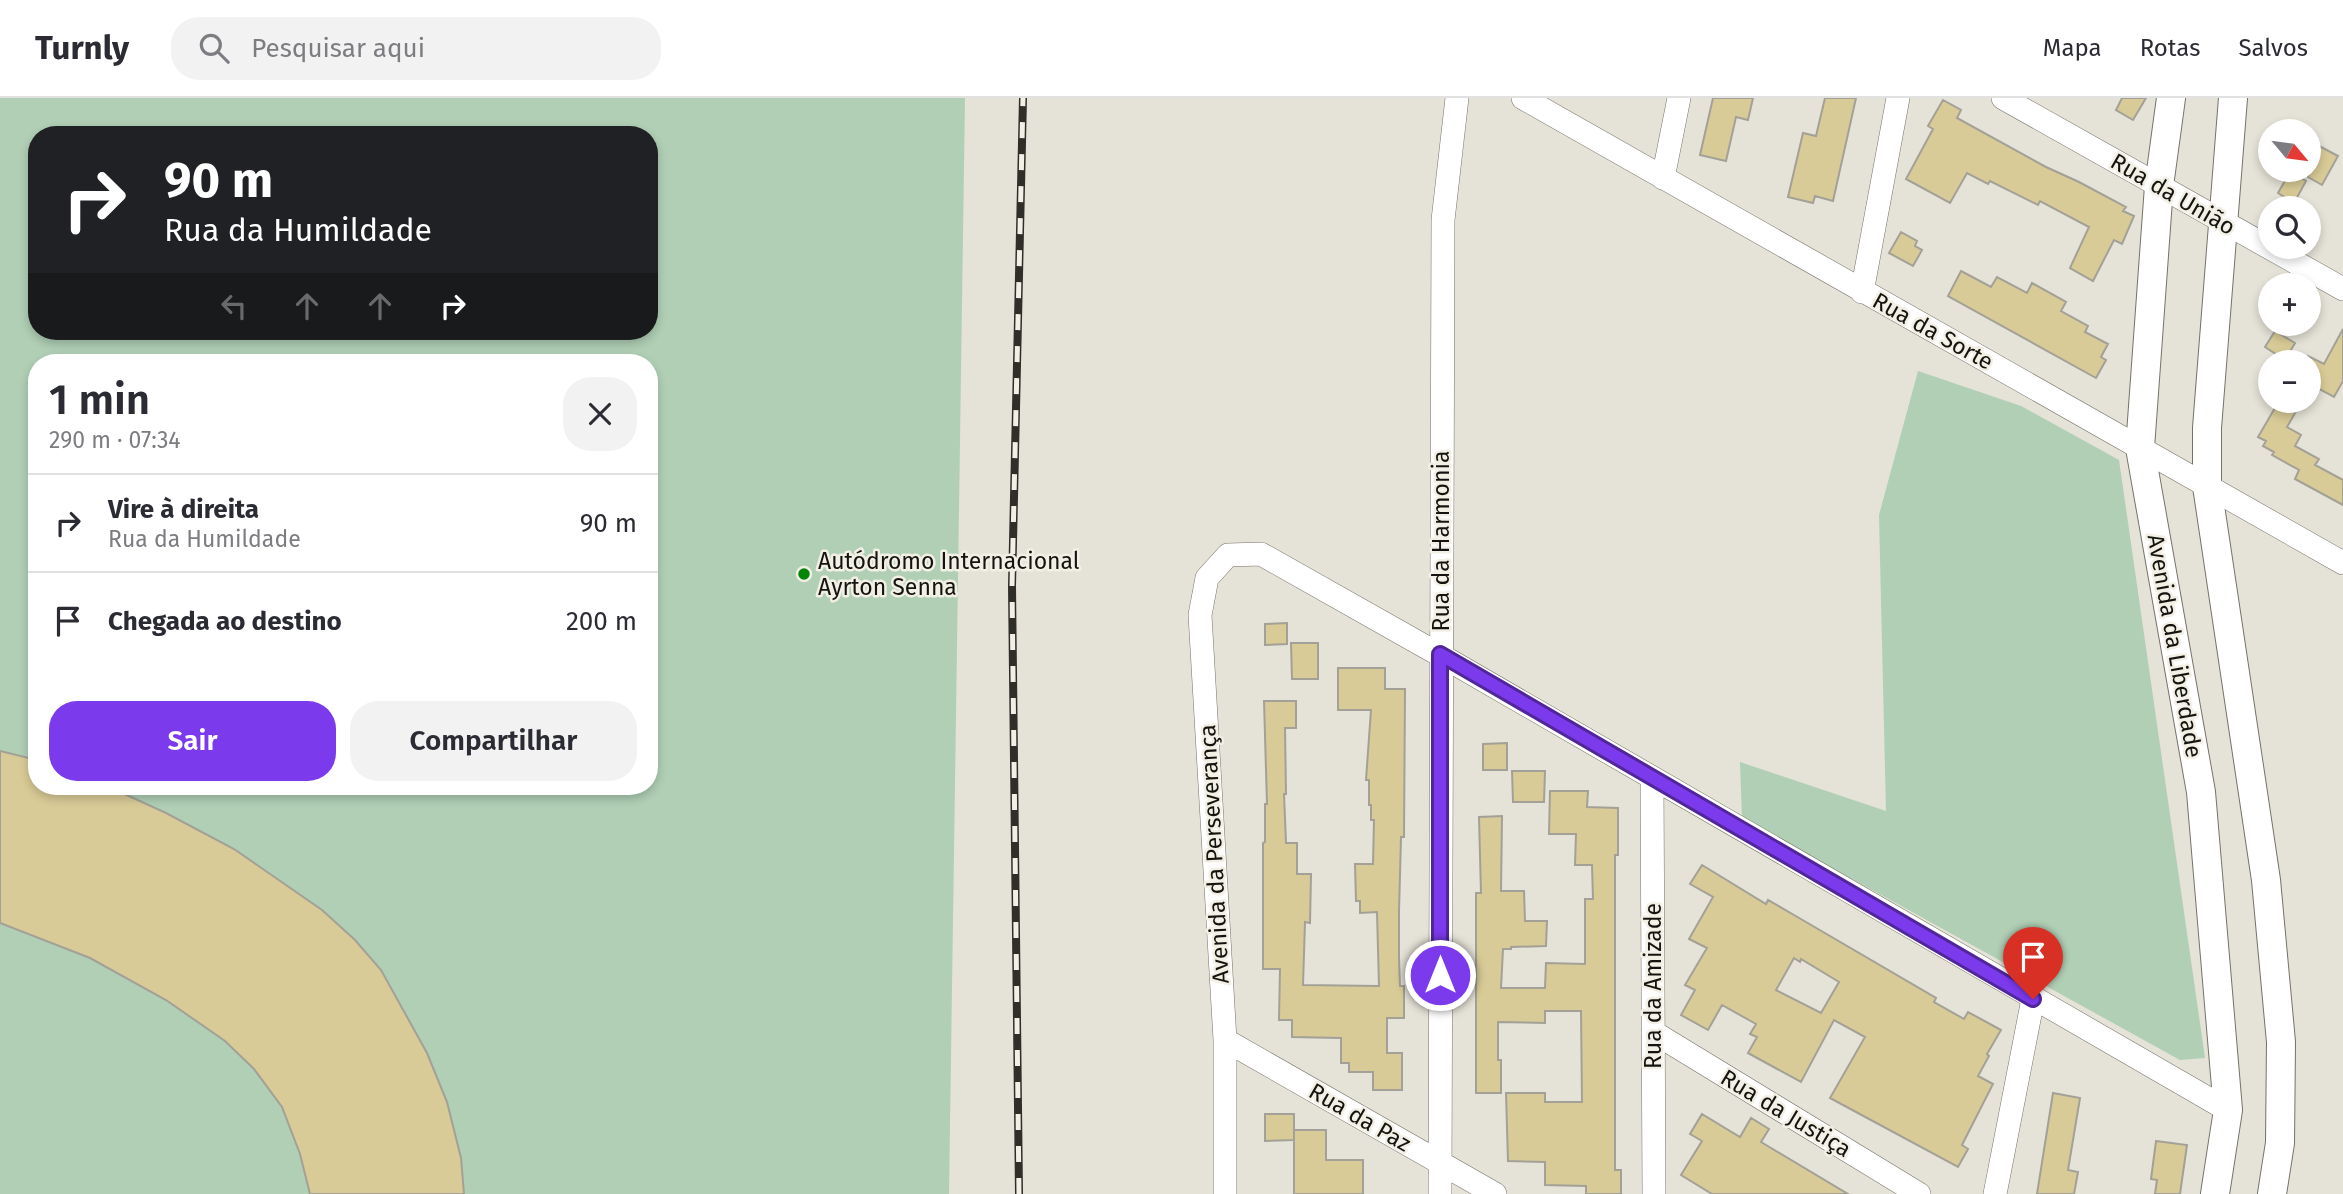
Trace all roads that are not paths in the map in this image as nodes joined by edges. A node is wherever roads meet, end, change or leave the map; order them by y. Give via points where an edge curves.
1 (1457, 98) edge
2 (1523, 98) edge
3 (1679, 98) edge
4 (1898, 98) edge
5 (2003, 98) edge
6 (2171, 98) edge
7 (2233, 98) edge
8 (1663, 178) junction
9 (2159, 186) junction
10 (2224, 223) junction
11 (2343, 289) edge
12 (1862, 292) junction
13 (2140, 448) junction
14 (2207, 486) junction
15 (2343, 563) edge
16 (1440, 654) junction
17 (1651, 778) junction
18 (2033, 999) junction
19 (1653, 1032) junction
20 (1225, 1040) junction
21 (2228, 1110) junction
22 (1440, 1162) junction
23 (1225, 1194) edge
24 (1440, 1194) edge
25 (1495, 1194) edge
26 (1654, 1194) edge
27 (1919, 1194) edge
28 (1995, 1194) edge
29 (2215, 1194) edge
30 (2272, 1194) edge

1 - 16 street, Rua da Harmonia via 1443,220
2 - 8 street, Rua da Sorte
3 - 8 street
4 - 12 street
5 - 9 street, Rua da União
6 - 9 street, Avenida da Liberdade
7 - 10 street
8 - 12 street, Rua da Sorte
9 - 10 street, Rua da União
9 - 13 street, Avenida da Liberdade
10 - 11 street, Rua da União
10 - 14 street via 2207,428
12 - 13 street, Rua da Sorte
13 - 14 street, Rua da Sorte
13 - 21 street, Avenida da Liberdade via 2201,793
14 - 15 street, Rua da Sorte
14 - 30 street via 2266,880 2278,1002 2280,1143
16 - 17 street
16 - 20 street, Avenida da Perseverança via 1261,554 1228,555 1208,578 1200,615
16 - 22 street, Rua da Harmonia
17 - 18 street
17 - 19 street, Rua da Amizade
18 - 21 street
18 - 28 street
19 - 26 street, Rua da Amizade
19 - 27 street, Rua da Justiça
20 - 22 street, Rua da Paz
20 - 23 street, Avenida da Perseverança
21 - 29 street, Avenida da Liberdade
22 - 24 street, Rua da Harmonia
22 - 25 street, Rua da Paz

